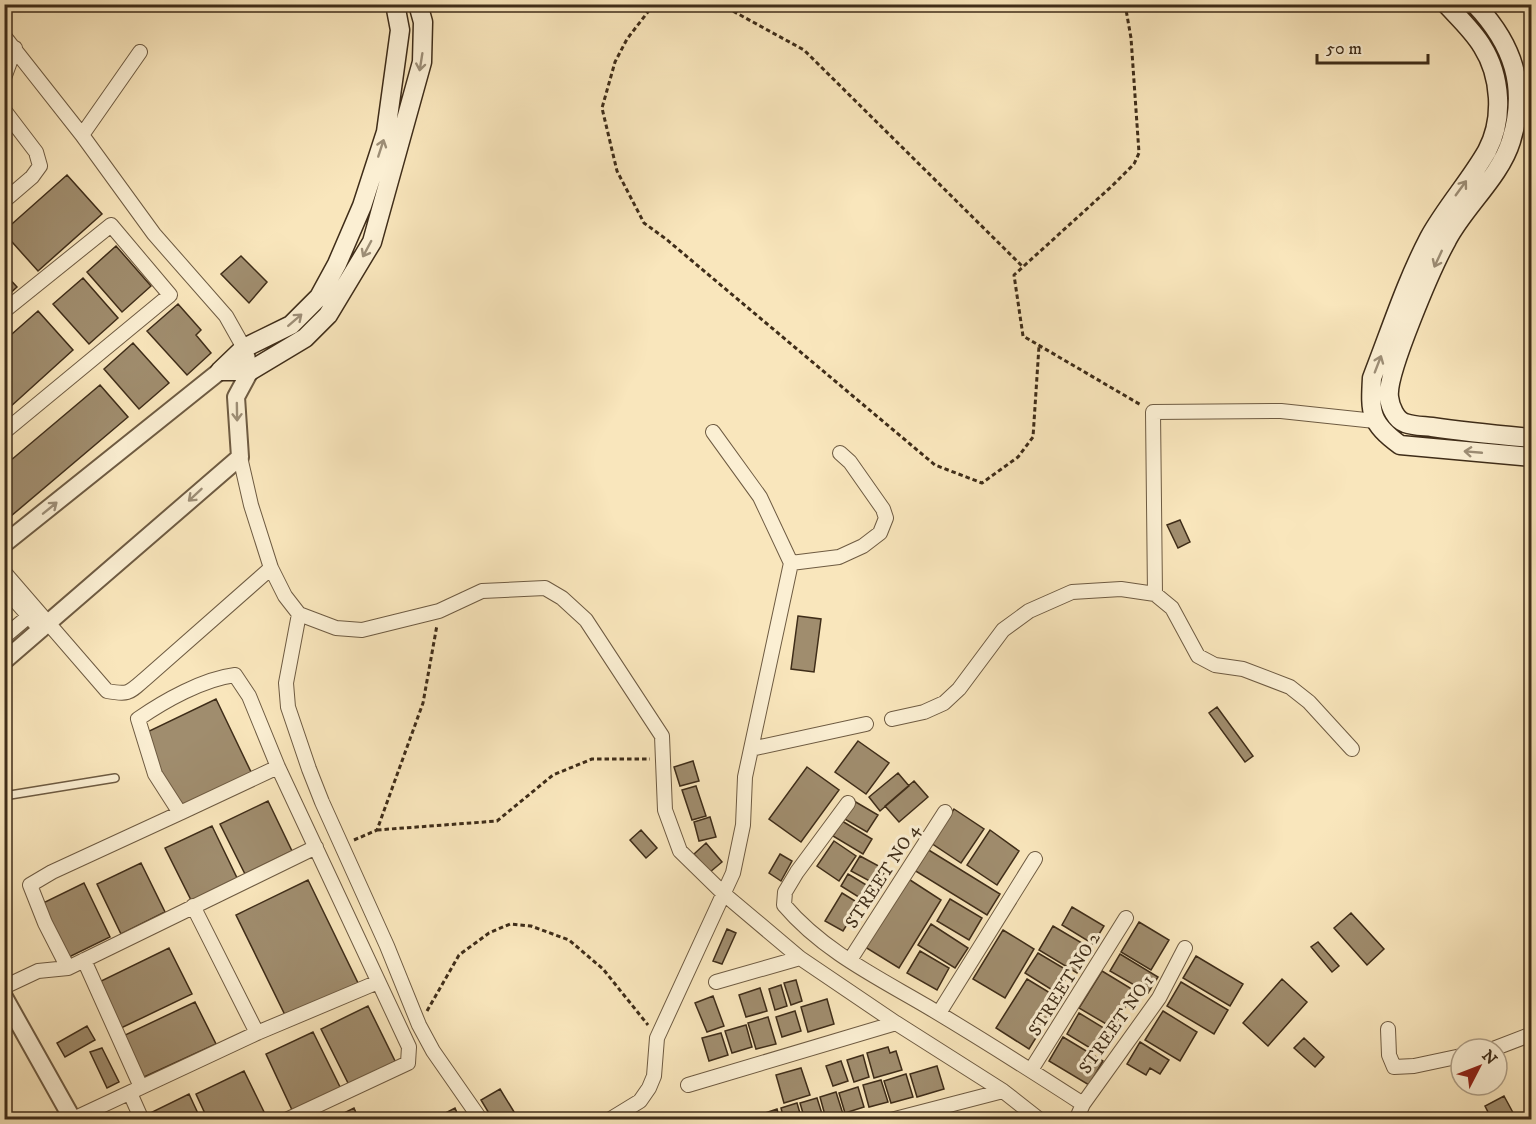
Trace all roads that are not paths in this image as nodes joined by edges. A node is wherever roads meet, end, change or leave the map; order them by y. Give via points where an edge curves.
1 (395, 4) edge
2 (418, 4) edge
3 (1446, 4) edge
4 (1474, 4) edge
5 (4, 36) edge
6 (15, 48) junction
7 (140, 52) dead end
8 (4, 78) edge
9 (4, 110) edge
10 (82, 135) junction
11 (1487, 166) junction
12 (4, 201) edge
13 (4, 311) edge
14 (244, 348) junction
15 (219, 371) junction
16 (250, 371) junction
17 (1375, 421) junction
18 (4, 432) edge
19 (713, 432) dead end
20 (1532, 438) edge
21 (840, 453) dead end
22 (240, 457) junction
23 (1532, 457) edge
24 (4, 544) edge
25 (791, 563) junction
26 (271, 568) junction
27 (4, 572) edge
28 (4, 588) edge
29 (1155, 594) junction
30 (299, 614) junction
31 (29, 616) junction
32 (45, 627) junction
33 (4, 638) edge
34 (4, 661) edge
35 (892, 719) dead end
36 (866, 724) dead end
37 (1352, 748) dead end
38 (751, 749) junction
39 (278, 767) junction
40 (114, 778) dead end
41 (4, 796) edge
42 (848, 803) dead end
43 (945, 812) dead end
44 (180, 813) junction
45 (316, 847) junction
46 (1035, 859) dead end
47 (724, 894) junction
48 (193, 906) junction
49 (1126, 918) dead end
50 (1185, 948) dead end
51 (800, 958) junction
52 (84, 960) junction
53 (850, 960) junction
54 (68, 968) junction
55 (378, 982) junction
56 (716, 982) dead end
57 (4, 987) edge
58 (4, 997) edge
59 (939, 1014) junction
60 (896, 1023) junction
61 (1389, 1029) dead end
62 (257, 1033) junction
63 (1532, 1034) edge
64 (1509, 1043) edge
65 (1449, 1059) edge
66 (1031, 1070) junction
67 (688, 1085) dead end
68 (135, 1090) junction
69 (1003, 1091) junction
70 (1083, 1104) junction
71 (73, 1119) edge
72 (142, 1119) edge
73 (286, 1119) edge
74 (481, 1119) edge
75 (609, 1119) edge
76 (891, 1119) edge
77 (1040, 1119) edge
78 (1076, 1119) edge

14 -> 1 main road via 291,325 319,297 341,255 386,132 400,30
2 -> 16 main road via 423,22 422,62 372,242 328,315 305,338
3 - 11 main road via 1482,46 1493,71 1498,94 1497,120
4 - 11 main road via 1503,40 1518,87 1511,143
5 - 6 street
6 - 8 street
6 - 10 street
7 - 10 street
9 - 12 street via 36,152 40,166
10 - 14 street via 154,234 226,316
17 -> 11 main road via 1370,402 1372,378 1412,276 1447,208
11 -> 20 main road via 1447,239 1410,326 1391,378 1389,396 1394,412 1404,423
13 - 18 street via 111,225 170,296
14 - 15 main road
14 - 16 street
15 - 16 main road
24 -> 15 street
16 -> 22 street via 236,397
23 -> 17 main road via 1400,445
17 - 29 street via 1281,411 1154,412
19 - 25 street via 760,497
21 - 25 street via 883,509 886,518 880,533 839,557
22 - 26 street
22 -> 32 street
25 - 38 street
26 - 30 street
26 - 32 street via 133,690 123,694 107,691
27 - 32 street
28 - 31 street
29 - 35 street via 1121,589 1072,592 1029,611 1003,630 944,703
29 - 37 street via 1172,608 1198,656 1215,665 1243,669 1290,687
30 - 47 street via 336,628 363,630 439,611 482,591 545,588 562,598 586,620 662,736 665,810 680,851
30 - 74 street via 286,683 288,707 322,802 387,946 418,1026
31 - 32 street
31 - 33 street
32 - 34 street
36 - 38 street
38 - 47 street via 745,777 743,825 733,873
39 - 44 street
39 - 44 street via 249,696 235,675 158,705 138,719 155,774
39 - 45 street
40 - 41 lane
42 - 53 street via 797,872 785,892 784,905 825,946
43 - 53 street, STREET NO 4
44 - 54 street via 30,885
45 - 48 street
45 - 55 street
46 - 59 street
47 - 51 street
47 - 75 street via 657,1038 654,1076 649,1088 640,1101
48 - 52 street
48 - 62 street
49 - 66 street, STREET NO 2
50 - 70 street, STREET NO 1 via 1159,998
51 - 56 street
51 - 60 street
52 - 54 street
52 - 68 street
53 - 59 street
54 - 57 street via 38,971
55 - 62 street
55 - 73 street via 409,1047 408,1063
58 - 71 street
59 - 66 street
60 - 67 street
60 - 69 street
61 - 65 street via 1389,1055 1394,1067
62 - 68 street
63 - 64 street
66 - 70 street
68 - 71 street
68 - 72 street
69 - 76 street
69 - 77 street
70 - 78 street, STREET NO 1

